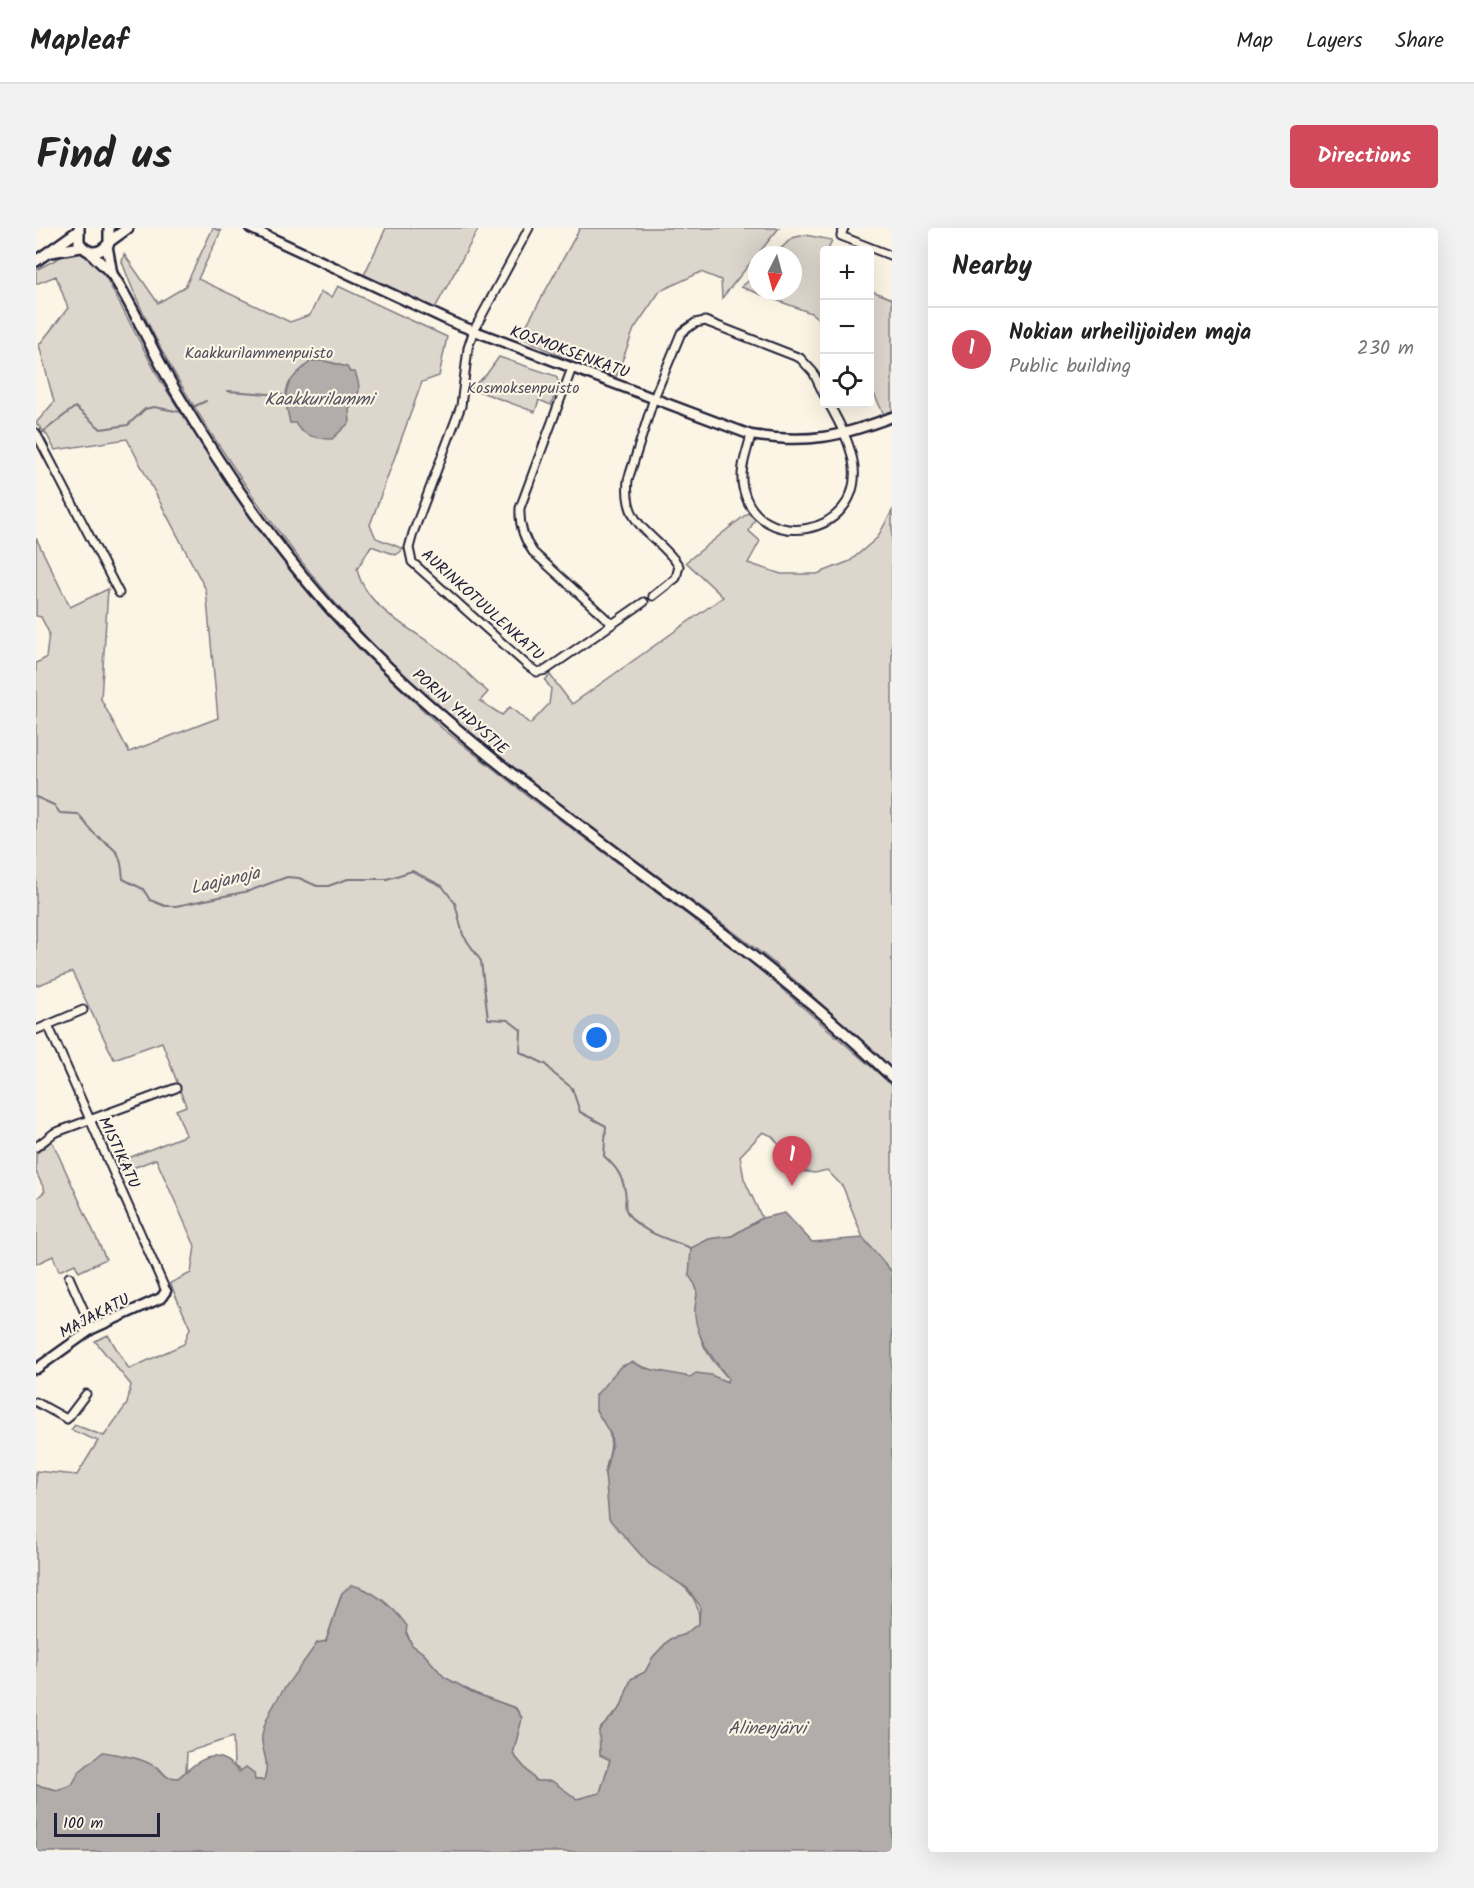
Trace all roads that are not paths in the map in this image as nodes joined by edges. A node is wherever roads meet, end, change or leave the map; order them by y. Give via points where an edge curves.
1 (109, 228) edge
2 (128, 228) edge
3 (250, 228) edge
4 (529, 228) edge
5 (79, 230) edge
6 (842, 232) edge
7 (109, 243) junction
8 (85, 249) junction
9 (51, 252) junction
10 (892, 256) edge
11 (36, 261) edge
12 (112, 274) junction
13 (474, 330) junction
14 (572, 368) junction
15 (820, 385) edge
16 (654, 398) junction
17 (831, 408) edge
18 (892, 417) edge
19 (36, 433) edge
20 (751, 435) junction
21 (845, 435) junction
22 (119, 593) dead end
23 (653, 596) dead end
24 (644, 602) dead end
25 (611, 623) junction
26 (83, 1010) dead end
27 (48, 1025) junction
28 (36, 1030) edge
29 (892, 1077) edge
30 (176, 1088) dead end
31 (89, 1119) junction
32 (36, 1147) edge
33 (69, 1277) dead end
34 (166, 1291) joint
35 (92, 1329) junction
36 (36, 1369) edge
37 (86, 1394) dead end
38 (36, 1402) edge

1 - 7 main road, PORIN YHDYSTIE
2 - 7 main road
3 - 13 street, KOSMOKSENKATU
4 - 13 street
5 - 8 main road via 78,239
5 - 9 main road
6 - 10 street
7 - 8 main road via 99,252
7 - 12 main road, PORIN YHDYSTIE
8 - 9 main road
8 - 12 main road, PORIN YHDYSTIE
9 - 11 main road
12 - 29 main road, PORIN YHDYSTIE via 173,387 218,459 292,561 357,638 468,740 757,959
13 - 14 street, KOSMOKSENKATU
13 - 25 street, AURINKOTUULENKATU via 460,406 409,548 412,562 537,672 546,670
14 - 16 street, KOSMOKSENKATU
14 - 25 street via 519,518 525,541 533,552
15 - 16 street via 800,358 705,321 681,333
16 - 20 street, KOSMOKSENKATU
16 - 23 street via 630,468 627,493 633,518 679,566 676,578
17 - 21 street
18 - 21 street, KOSMOKSENKATU
19 - 22 street
20 - 21 street, KOSMOKSENKATU
20 - 21 street via 742,473 743,490 750,504 772,525 803,531 832,519 845,505 853,487 854,470
24 - 25 street, AURINKOTUULENKATU
26 - 27 street
27 - 28 street
27 - 31 street, MISTIKATU
30 - 31 street
31 - 32 street via 54,1133
31 - 34 street, MISTIKATU
33 - 35 street
34 - 35 street, MAJAKATU via 161,1298
35 - 36 street, MAJAKATU
37 - 38 street via 67,1419

